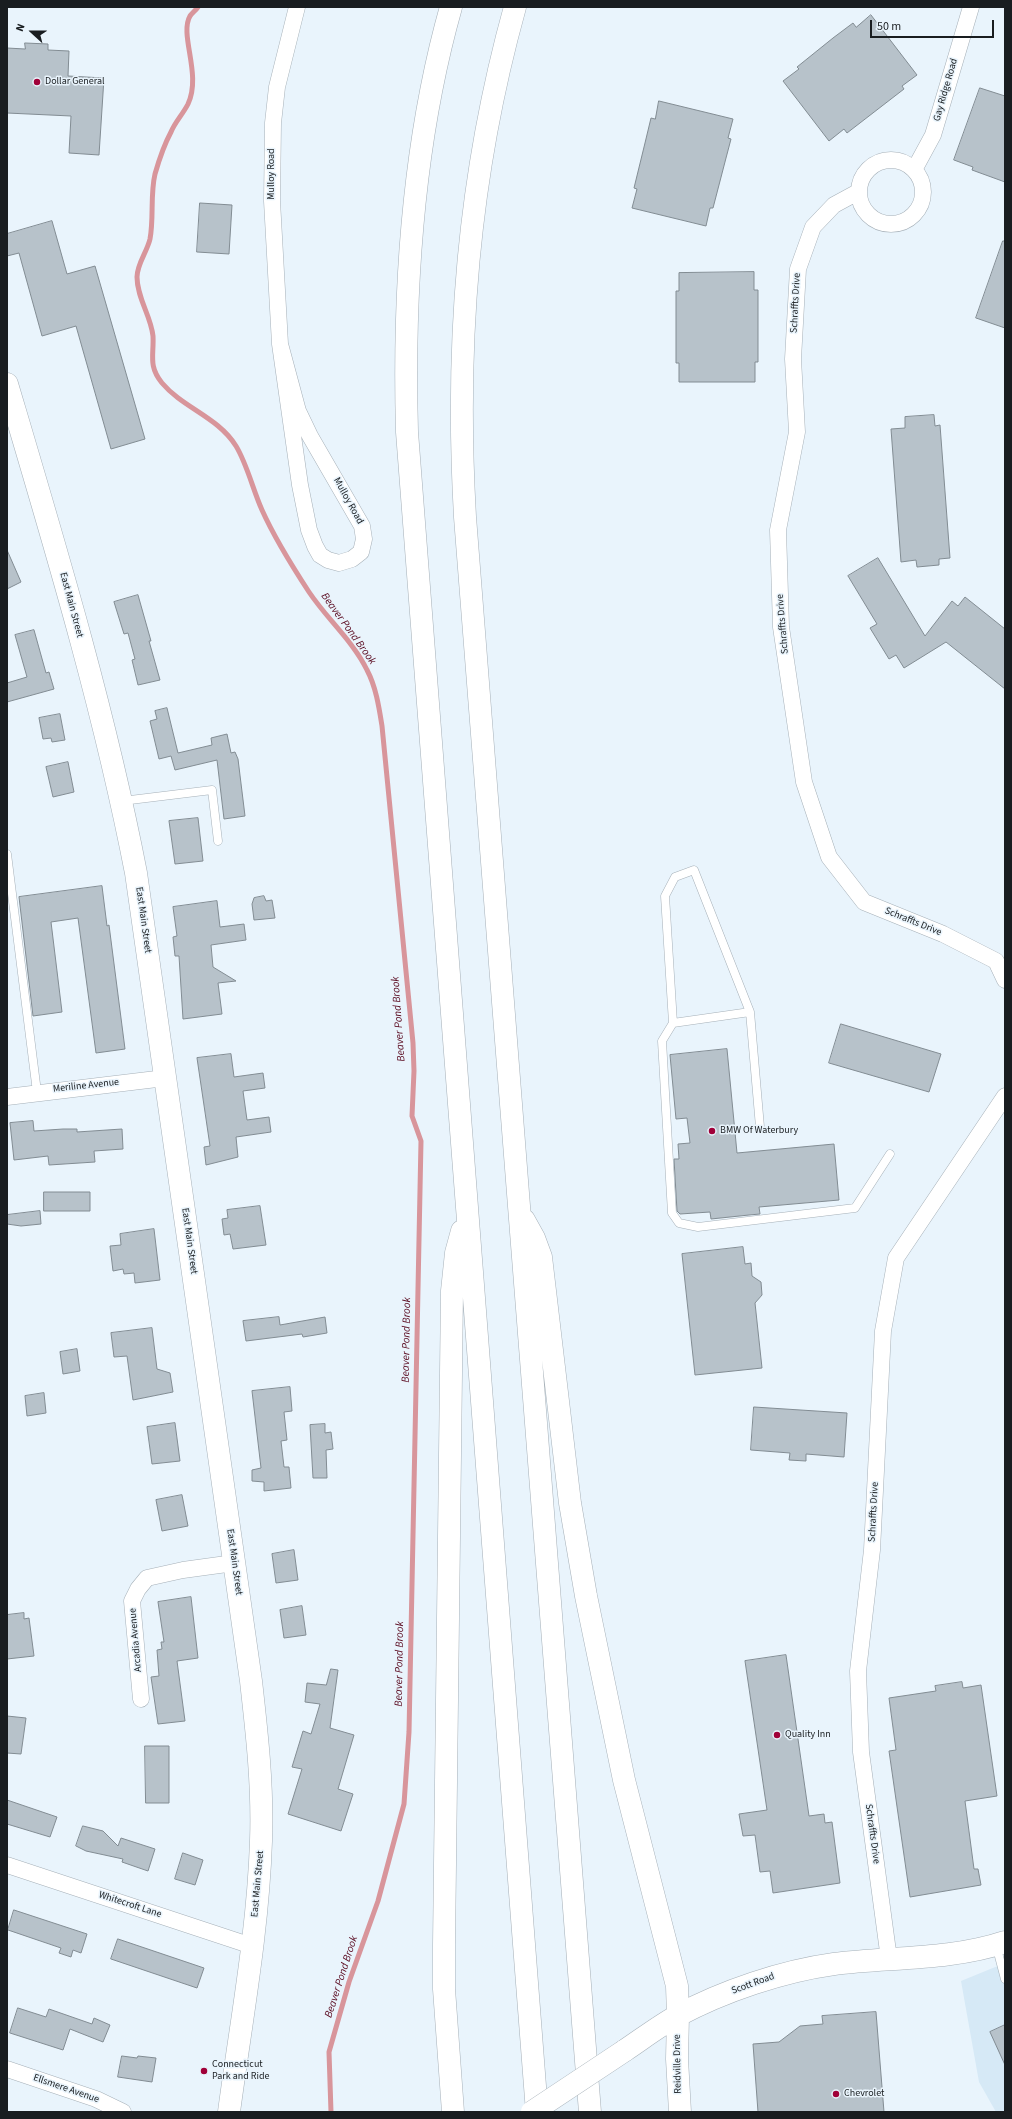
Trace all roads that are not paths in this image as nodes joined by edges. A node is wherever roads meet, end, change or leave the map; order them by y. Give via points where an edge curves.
1 (296, 7) edge
2 (451, 7) edge
3 (515, 7) edge
4 (971, 7) edge
5 (914, 170) junction
6 (858, 192) junction
7 (280, 344) junction
8 (7, 384) edge
9 (12, 419) edge
10 (121, 801) junction
11 (218, 841) dead end
12 (7, 854) edge
13 (1005, 980) edge
14 (750, 1012) junction
15 (673, 1023) junction
16 (166, 1078) junction
17 (36, 1092) junction
18 (1005, 1096) edge
19 (7, 1097) edge
20 (760, 1127) dead end
21 (890, 1154) dead end
22 (519, 1212) junction
23 (467, 1216) junction
24 (234, 1563) junction
25 (141, 1699) dead end
26 (7, 1865) edge
27 (1001, 1943) edge
28 (252, 1946) junction
29 (889, 1959) junction
30 (1005, 1979) edge
31 (678, 2015) junction
32 (7, 2069) edge
33 (123, 2112) edge
34 (229, 2112) edge
35 (453, 2112) edge
36 (532, 2112) edge
37 (538, 2112) edge
38 (590, 2112) edge
39 (680, 2112) edge

1 - 7 street, Mulloy Road via 277,87 273,123 272,201
2 - 23 main road via 428,105 415,193 408,282 405,382 410,482
3 - 22 main road via 492,101 472,219 463,307 460,391 465,517
4 - 5 street, Gay Ridge Road via 933,135
5 - 6 street via 905,163 884,160 866,171 860,181
5 - 6 street via 922,184 922,200 911,216 902,221 887,223 872,218 863,206
6 - 13 street, Schraffts Drive via 834,205 813,227 798,269 793,359 797,432 778,530 781,627 804,782 829,857 864,902 943,934 996,962
7 - 7 street, Mulloy Road via 309,530 320,555 339,563 352,559 361,552 364,539 362,526 298,411
8 - 9 main road, East Main Street
9 - 10 main road, East Main Street via 46,515
10 - 11 lane via 212,790
10 - 16 main road, East Main Street via 141,903
12 - 17 lane
14 - 15 lane
14 - 15 lane via 694,870 676,878 665,896
14 - 20 lane
15 - 21 lane via 662,1040 672,1213 679,1224 698,1227 855,1208
16 - 17 street, Meriline Avenue
16 - 24 main road, East Main Street
17 - 19 street, Meriline Avenue
18 - 29 street, Schraffts Drive via 896,1258 883,1331 872,1550 858,1672 861,1752
22 - 31 main road, Reidville Drive via 534,1238 541,1257 568,1487 586,1596 624,1780 676,1986
22 - 38 main road
23 - 35 main road via 456,1252 454,1270 448,1488 444,1989
23 - 37 main road
24 - 25 street, Arcadia Avenue via 147,1578 138,1589 132,1601
24 - 28 main road, East Main Street via 251,1681 260,1779 261,1841
26 - 28 street, Whitecroft Lane
27 - 29 main road, Scott Road via 968,1951
27 - 30 lane
28 - 34 main road, East Main Street
29 - 31 main road, Scott Road via 822,1966 779,1975
31 - 36 main road, Scott Road, bridge
31 - 39 main road, Reidville Drive
32 - 33 street, Ellsmere Avenue via 96,2099

